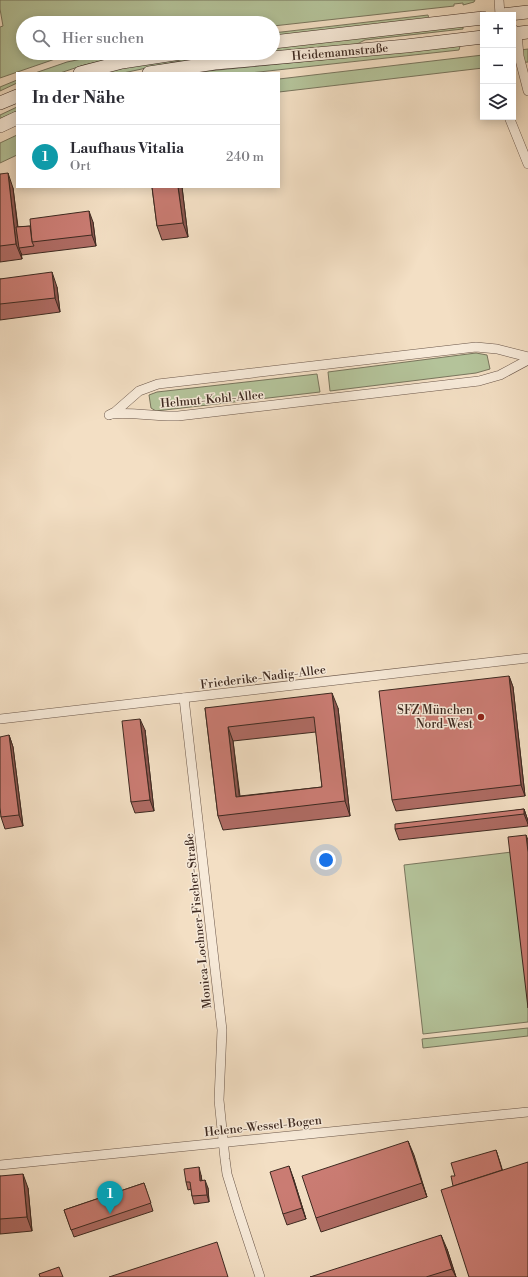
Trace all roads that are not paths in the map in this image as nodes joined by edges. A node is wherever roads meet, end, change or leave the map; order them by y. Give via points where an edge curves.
1 (499, 0) edge
2 (501, 12) edge
3 (528, 12) edge
4 (516, 13) edge
5 (480, 18) edge
6 (518, 32) edge
7 (480, 37) edge
8 (280, 41) edge
9 (280, 57) edge
10 (135, 60) edge
11 (249, 60) edge
12 (84, 72) edge
13 (156, 72) edge
14 (528, 91) edge
15 (16, 96) edge
16 (0, 103) edge
17 (16, 118) edge
18 (510, 120) edge
19 (0, 126) edge
20 (528, 164) edge
21 (528, 358) edge
22 (528, 658) edge
23 (184, 698) junction
24 (0, 719) edge
25 (528, 1112) edge
26 (223, 1142) junction
27 (0, 1165) edge
28 (260, 1277) edge

1 - 2 street
3 - 4 main road
5 - 8 main road, Heidemannstraße
6 - 14 street via 519,56
7 - 9 main road, Heidemannstraße
10 - 12 main road
11 - 13 main road, Heidemannstraße
15 - 16 main road
17 - 19 main road
18 - 20 street
21 - 21 street, Helmut-Kohl-Allee via 497,349 476,347 158,384 139,391 109,415 132,413 178,416 480,381 500,375
22 - 23 street, Friederike-Nadig-Allee
23 - 24 street, Friederike-Nadig-Allee
23 - 26 street, Monica-Lochner-Fischer-Straße via 222,1030 219,1100
25 - 26 street, Helene-Wessel-Bogen
26 - 27 street, Helene-Wessel-Bogen
26 - 28 street, Monica-Lochner-Fischer-Straße via 228,1174

